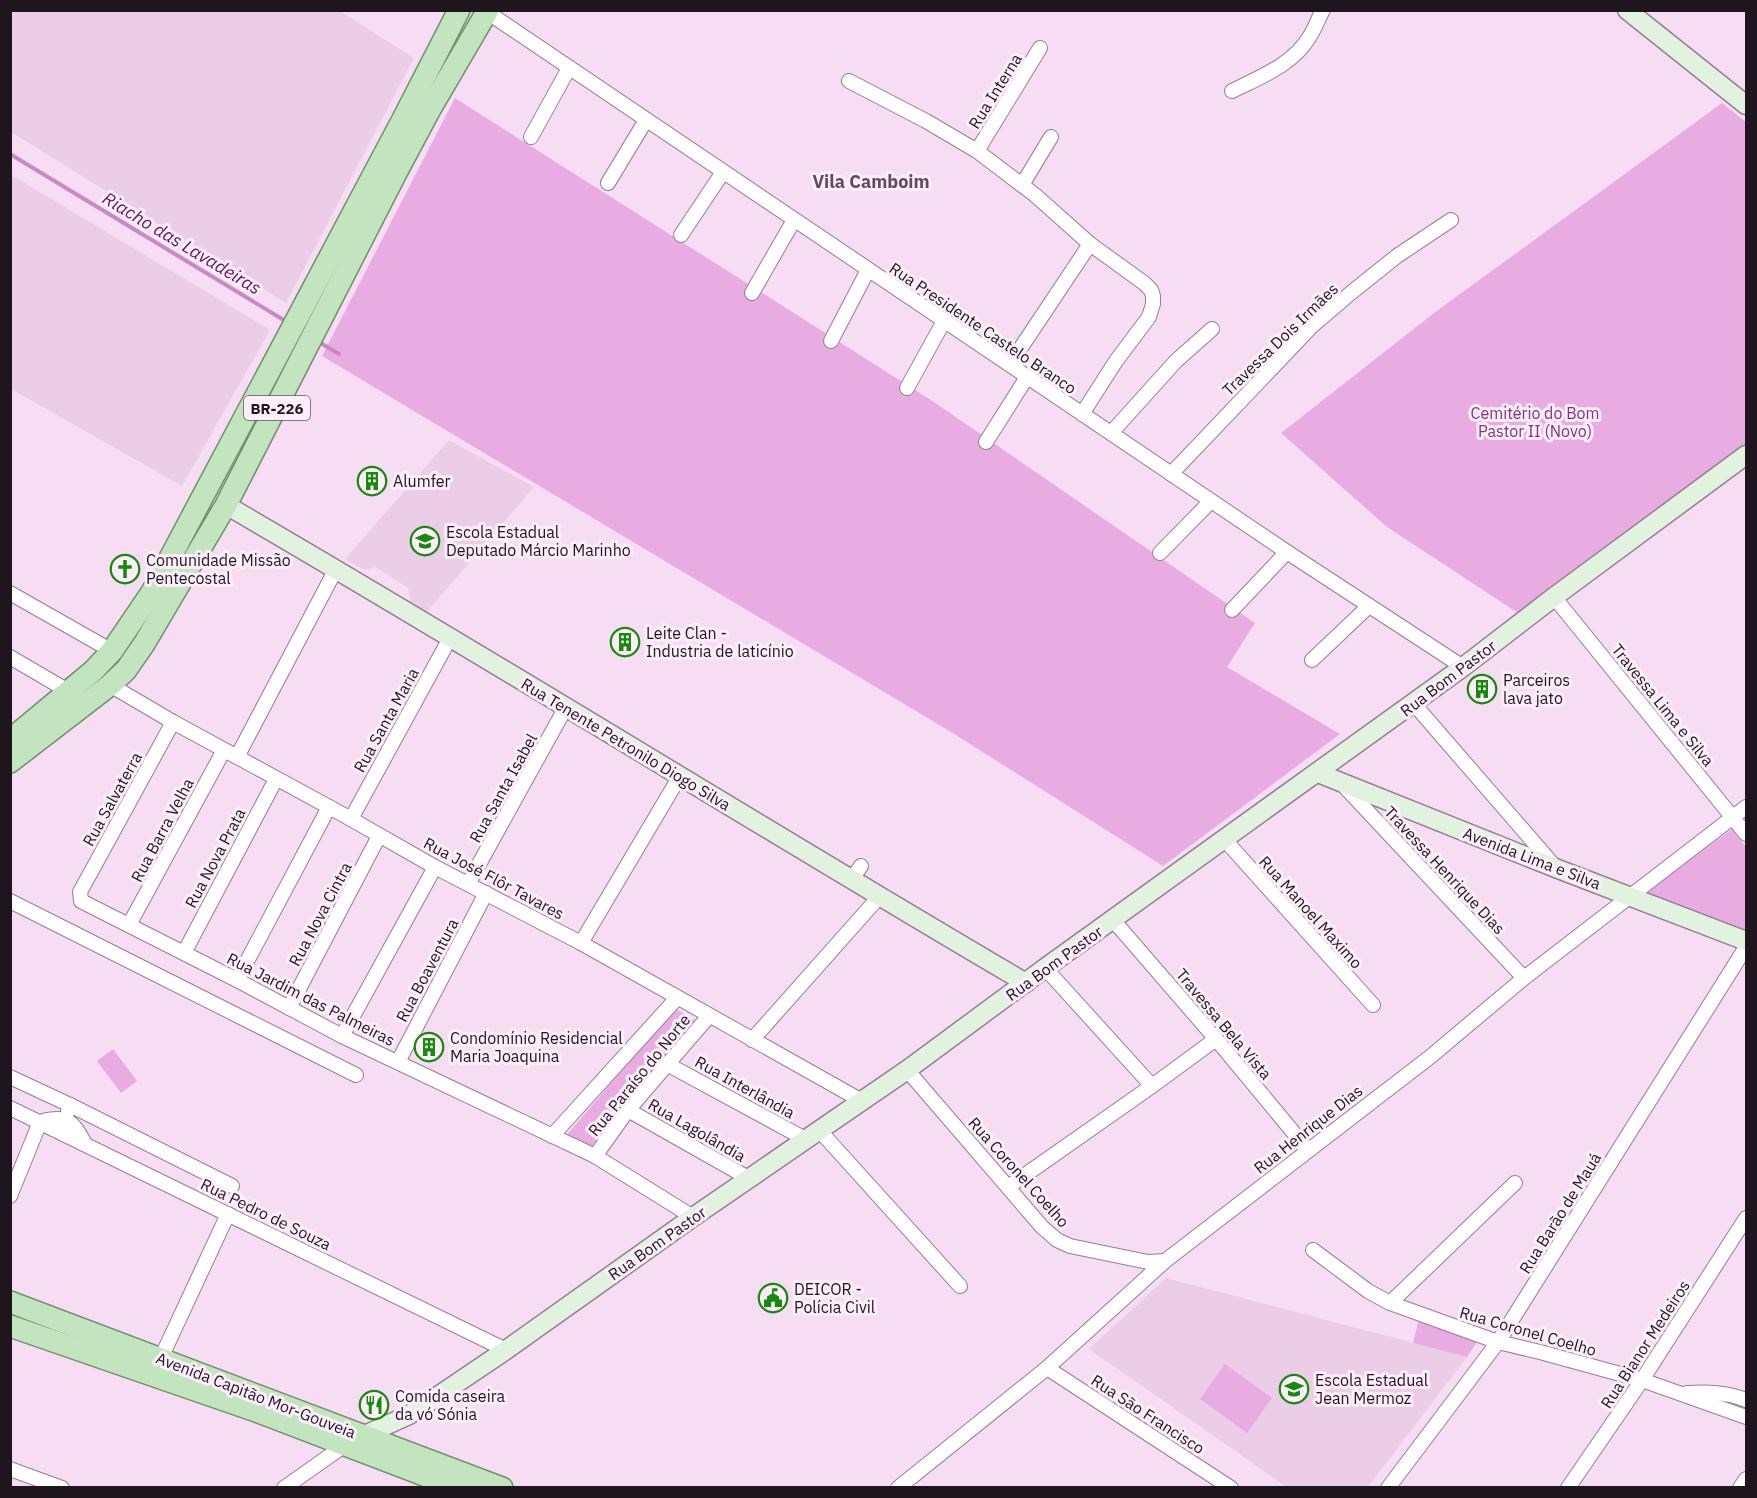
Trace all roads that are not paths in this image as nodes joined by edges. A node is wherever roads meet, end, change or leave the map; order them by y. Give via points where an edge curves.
1 (459, 10) edge
2 (1323, 10) edge
3 (1627, 10) edge
4 (488, 11) edge
5 (1040, 48) dead end
6 (569, 68) junction
7 (849, 81) dead end
8 (1232, 91) dead end
9 (1746, 105) edge
10 (646, 120) junction
11 (531, 137) dead end
12 (1050, 137) dead end
13 (977, 151) junction
14 (723, 172) junction
15 (608, 183) dead end
16 (1022, 185) junction
17 (794, 220) junction
18 (1451, 220) dead end
19 (681, 235) dead end
20 (1090, 244) junction
21 (868, 270) junction
22 (752, 293) dead end
23 (944, 321) junction
24 (1212, 329) dead end
25 (831, 341) dead end
26 (1010, 364) junction
27 (1027, 377) junction
28 (907, 388) dead end
29 (1082, 414) junction
30 (1111, 433) junction
31 (986, 442) dead end
32 (1744, 461) edge
33 (1171, 474) junction
34 (1211, 501) junction
35 (226, 505) junction
36 (1287, 552) junction
37 (1160, 553) dead end
38 (336, 568) junction
39 (10, 593) edge
40 (1554, 597) junction
41 (1369, 606) junction
42 (1233, 610) dead end
43 (450, 638) junction
44 (112, 651) junction
45 (10, 657) edge
46 (1312, 660) dead end
47 (1463, 667) junction
48 (110, 685) junction
49 (68, 691) junction
50 (1414, 704) junction
51 (566, 707) junction
52 (173, 722) junction
53 (10, 740) edge
54 (224, 750) junction
55 (237, 757) junction
56 (10, 762) edge
57 (1318, 773) junction
58 (680, 776) junction
59 (276, 779) junction
60 (1342, 784) junction
61 (329, 807) junction
62 (1746, 807) edge
63 (1732, 817) junction
64 (351, 819) junction
65 (1746, 834) edge
66 (380, 836) junction
67 (1225, 840) junction
68 (435, 867) junction
69 (1558, 869) junction
70 (468, 884) junction
71 (80, 892) joint
72 (486, 893) junction
73 (1631, 896) junction
74 (879, 897) junction
75 (10, 901) edge
76 (1113, 920) junction
77 (129, 925) junction
78 (1746, 941) edge
79 (581, 942) junction
80 (1746, 947) edge
81 (184, 953) junction
82 (1046, 968) junction
83 (1524, 978) junction
84 (237, 980) junction
85 (1026, 983) junction
86 (677, 998) junction
87 (1373, 1005) dead end
88 (289, 1008) junction
89 (709, 1016) junction
90 (342, 1036) junction
91 (1216, 1039) junction
92 (752, 1040) junction
93 (398, 1062) junction
94 (667, 1064) junction
95 (907, 1070) junction
96 (356, 1075) dead end
97 (10, 1077) edge
98 (1152, 1086) junction
99 (862, 1101) junction
100 (70, 1105) junction
101 (10, 1108) edge
102 (628, 1110) junction
103 (64, 1119) junction
104 (40, 1122) junction
105 (813, 1135) junction
106 (552, 1136) junction
107 (85, 1144) junction
108 (1308, 1150) junction
109 (595, 1156) junction
110 (750, 1179) junction
111 (1515, 1183) dead end
112 (231, 1186) dead end
113 (1008, 1187) junction
114 (10, 1196) edge
115 (228, 1214) junction
116 (693, 1217) junction
117 (1746, 1218) edge
118 (1313, 1250) dead end
119 (1165, 1261) junction
120 (960, 1286) dead end
121 (10, 1302) edge
122 (1390, 1303) junction
123 (10, 1326) edge
124 (1498, 1342) junction
125 (506, 1350) junction
126 (161, 1358) junction
127 (1047, 1368) junction
128 (1642, 1380) junction
129 (1678, 1393) junction
130 (1746, 1400) edge
131 (1746, 1417) edge
132 (364, 1436) junction
133 (345, 1445) junction
134 (10, 1469) edge
135 (1746, 1479) edge
136 (63, 1488) edge
137 (284, 1488) edge
138 (458, 1488) edge
139 (502, 1488) edge
140 (898, 1488) edge
141 (1231, 1488) edge
142 (1388, 1488) edge
143 (1568, 1488) edge
144 (1740, 1488) edge

1 - 44 main road, BR-226 via 157,582
2 - 8 street via 1297,53 1277,69
3 - 9 main road
4 - 6 street, Rua Presidente Castelo Branco
4 - 35 main road, BR-226 via 397,171
5 - 13 street, Rua Interna
6 - 10 street, Rua Presidente Castelo Branco
6 - 11 street
7 - 13 street
10 - 14 street, Rua Presidente Castelo Branco
10 - 15 street
12 - 16 street
13 - 16 street
14 - 17 street, Rua Presidente Castelo Branco
14 - 19 street
16 - 20 street
17 - 21 street, Rua Presidente Castelo Branco
17 - 22 street
18 - 33 street, Travessa Dois Irmães via 1397,256 1312,326
20 - 26 street
20 - 29 street via 1144,283 1153,304 1149,317
21 - 23 street, Rua Presidente Castelo Branco
21 - 25 street
23 - 26 street, Rua Presidente Castelo Branco
23 - 28 street
24 - 30 street via 1176,361
26 - 27 street, Rua Presidente Castelo Branco
27 - 29 street, Rua Presidente Castelo Branco
27 - 31 street
29 - 30 street, Rua Presidente Castelo Branco
30 - 33 street, Rua Presidente Castelo Branco
32 - 40 main road, Rua Bom Pastor
33 - 34 street, Rua Presidente Castelo Branco
34 - 36 street, Rua Presidente Castelo Branco
34 - 37 street
35 - 38 main road, Rua Tenente Petronilo Diogo Silva
35 - 48 main road, BR-226 via 144,644
36 - 41 street, Rua Presidente Castelo Branco
36 - 42 street
38 - 43 main road, Rua Tenente Petronilo Diogo Silva
38 - 55 street
39 - 44 street
40 - 47 main road, Rua Bom Pastor
40 - 63 street, Travessa Lima e Silva
41 - 46 street
41 - 47 street, Rua Presidente Castelo Branco
43 - 51 main road, Rua Tenente Petronilo Diogo Silva
43 - 64 street, Rua Santa Maria
44 - 49 main road, BR-226
45 - 49 street
47 - 50 main road, Rua Bom Pastor
48 - 52 street, Rua José Flôr Tavares
48 - 56 main road, BR-226
49 - 53 main road, BR-226
50 - 57 main road, Rua Bom Pastor
50 - 69 street
51 - 58 main road, Rua Tenente Petronilo Diogo Silva
51 - 70 street, Rua Santa Isabel
52 - 54 street, Rua José Flôr Tavares
52 - 71 street, Rua Salvaterra
54 - 55 street, Rua José Flôr Tavares
54 - 77 street, Rua Barra Velha
55 - 59 street, Rua José Flôr Tavares
57 - 60 main road, Avenida Lima e Silva
57 - 67 main road, Rua Bom Pastor
58 - 74 main road, Rua Tenente Petronilo Diogo Silva via 856,873
58 - 79 street
59 - 61 street, Rua José Flôr Tavares
59 - 81 street, Rua Nova Prata
60 - 69 main road, Avenida Lima e Silva
60 - 83 street, Travessa Henrique Dias
61 - 64 street, Rua José Flôr Tavares
61 - 84 street
62 - 63 street, Rua Henrique Dias
63 - 65 street, Travessa Lima e Silva
63 - 73 street, Rua Henrique Dias
64 - 66 street, Rua José Flôr Tavares
66 - 68 street, Rua José Flôr Tavares
66 - 88 street, Rua Nova Cintra
67 - 76 main road, Rua Bom Pastor
67 - 87 street, Rua Manoel Maximo
68 - 70 street, Rua José Flôr Tavares
68 - 90 street
69 - 73 main road, Avenida Lima e Silva
70 - 72 street, Rua José Flôr Tavares
71 - 77 street, Rua Jardim das Palmeiras via 85,904
72 - 79 street, Rua José Flôr Tavares
72 - 93 street, Rua Boaventura
73 - 78 main road, Avenida Lima e Silva
73 - 83 street, Rua Henrique Dias
74 - 85 main road, Rua Tenente Petronilo Diogo Silva
74 - 92 street
75 - 96 street
76 - 82 main road, Rua Bom Pastor
76 - 91 street, Travessa Bela Vista
77 - 81 street, Rua Jardim das Palmeiras
79 - 86 street, Rua José Flôr Tavares
80 - 124 street, Rua Barão de Mauá
81 - 84 street, Rua Jardim das Palmeiras
82 - 85 main road, Rua Bom Pastor
82 - 98 street
83 - 108 street, Rua Henrique Dias via 1430,1057
84 - 88 street, Rua Jardim das Palmeiras
85 - 95 main road, Rua Bom Pastor
86 - 89 street, Rua José Flôr Tavares
86 - 106 street
88 - 90 street, Rua Jardim das Palmeiras
89 - 92 street, Rua José Flôr Tavares
89 - 94 street, Rua Paraíso do Norte
90 - 93 street, Rua Jardim das Palmeiras
91 - 98 street
91 - 108 street, Travessa Bela Vista
92 - 99 street, Rua José Flôr Tavares
93 - 106 street, Rua Jardim das Palmeiras
94 - 102 street, Rua Paraíso do Norte
94 - 105 street, Rua Interlândia
95 - 99 main road, Rua Bom Pastor
95 - 113 street, Rua Coronel Coelho
97 - 100 street
98 - 113 street
99 - 105 main road, Rua Bom Pastor
100 - 103 street
100 - 112 street
101 - 104 street, Rua Pedro de Souza
102 - 109 street, Rua Paraíso do Norte
102 - 110 street, Rua Lagolândia
103 - 104 street
103 - 107 street via 73,1125
104 - 107 street, Rua Pedro de Souza
104 - 114 street
105 - 110 main road, Rua Bom Pastor
105 - 120 street, Rua Interlândia
106 - 109 street, Rua Jardim das Palmeiras
107 - 115 street, Rua Pedro de Souza
108 - 119 street, Rua Henrique Dias
109 - 116 street, Rua Jardim das Palmeiras
110 - 116 main road, Rua Bom Pastor
111 - 122 street
113 - 119 street, Rua Coronel Coelho via 1057,1240 1148,1262
115 - 125 street, Rua Pedro de Souza
115 - 126 street
116 - 125 main road, Rua Bom Pastor
117 - 128 street, Rua Bianor Medeiros
118 - 122 street, Rua Coronel Coelho
119 - 127 street, Rua Henrique Dias
121 - 126 main road, Avenida Capitão Mor-Gouveia
122 - 124 street, Rua Coronel Coelho
123 - 133 main road, Avenida Capitão Mor-Gouveia
124 - 128 street, Rua Coronel Coelho
124 - 142 street, Rua Barão de Mauá
125 - 132 main road, Rua Bom Pastor via 418,1410
126 - 132 main road, Avenida Capitão Mor-Gouveia
127 - 140 street, Rua Henrique Dias
127 - 141 street, Rua São Francisco
128 - 129 street, Rua Coronel Coelho
128 - 143 street, Rua Bianor Medeiros
129 - 130 street, Rua Coronel Coelho via 1717,1392
129 - 131 street, Rua Coronel Coelho
132 - 133 main road, Rua Bom Pastor
132 - 139 main road, Avenida Capitão Mor-Gouveia
133 - 137 street
133 - 138 main road, Avenida Capitão Mor-Gouveia
134 - 136 street
135 - 144 street

